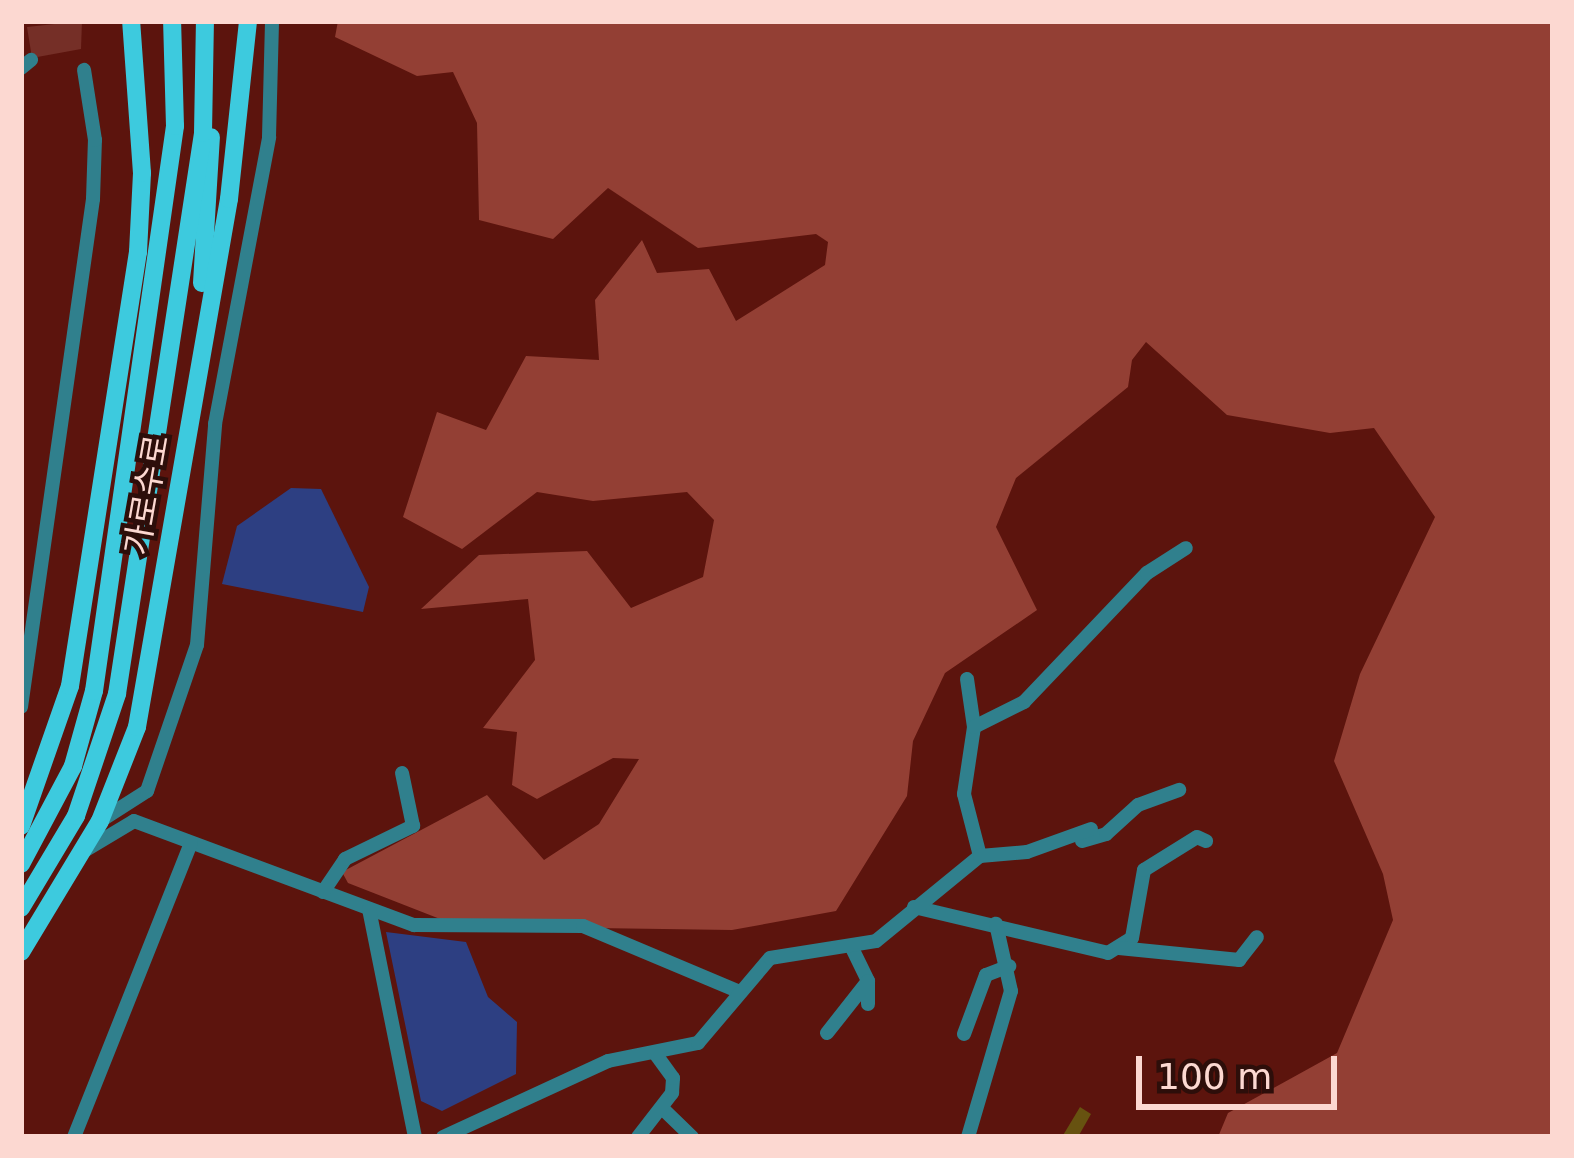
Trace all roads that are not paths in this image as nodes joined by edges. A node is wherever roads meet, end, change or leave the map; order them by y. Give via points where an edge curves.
1 (130, 21) edge
2 (172, 21) edge
3 (205, 21) edge
4 (248, 21) edge
5 (272, 21) edge
6 (207, 66) junction
7 (84, 70) dead end
8 (196, 389) junction
9 (1186, 548) dead end
10 (967, 679) dead end
11 (21, 707) edge
12 (974, 727) junction
13 (402, 772) dead end
14 (1179, 790) dead end
15 (100, 821) junction
16 (21, 826) edge
17 (1091, 829) dead end
18 (1206, 841) dead end
19 (191, 843) junction
20 (84, 850) junction
21 (1014, 853) junction
22 (980, 856) junction
23 (21, 864) edge
24 (323, 892) junction
25 (21, 908) edge
26 (914, 908) junction
27 (369, 909) junction
28 (996, 924) junction
29 (1257, 937) dead end
30 (851, 946) junction
31 (1119, 948) junction
32 (21, 952) edge
33 (1009, 966) junction
34 (868, 981) junction
35 (738, 991) junction
36 (868, 1004) dead end
37 (827, 1033) dead end
38 (964, 1034) dead end
39 (656, 1052) junction
40 (662, 1108) junction
41 (74, 1137) edge
42 (415, 1137) edge
43 (443, 1137) edge
44 (638, 1137) edge
45 (692, 1137) edge
46 (968, 1137) edge

1 - 16 main road, 가로수로 via 142,172 138,252 70,686
2 - 23 main road, 가로수로 via 172,147 94,691 65,784
3 - 6 main road, 가로수로
4 - 8 main road, 가로수로 via 229,199
5 - 15 street via 269,137 215,424 197,645 146,791
6 - 8 main road via 212,202
6 - 25 main road, 가로수로 via 117,694 76,816
7 - 11 street via 95,140 93,199 38,633
8 - 15 main road, 가로수로 via 137,727
9 - 12 street via 1147,573 1024,702
10 - 12 street
12 - 22 street via 964,794
13 - 24 street via 412,826 345,859
14 - 21 street via 1138,805 1106,834 1032,857
15 - 20 main road, 가로수로
17 - 21 street
18 - 31 street via 1197,837 1144,870 1132,938
19 - 20 street via 134,821
19 - 24 street
19 - 41 street
20 - 32 main road, 가로수로
21 - 22 street
22 - 26 street
24 - 27 street
26 - 28 street
26 - 30 street via 884,936
27 - 35 street via 436,927 583,926
27 - 42 street
28 - 31 street via 1090,952
28 - 33 street
29 - 31 street via 1239,960
30 - 34 street
30 - 35 street via 770,958
33 - 38 street via 986,975
33 - 46 street via 1012,991
34 - 36 street
34 - 37 street
35 - 39 street via 698,1043
39 - 40 street via 673,1078
39 - 43 street via 608,1061
40 - 44 street
40 - 45 street

